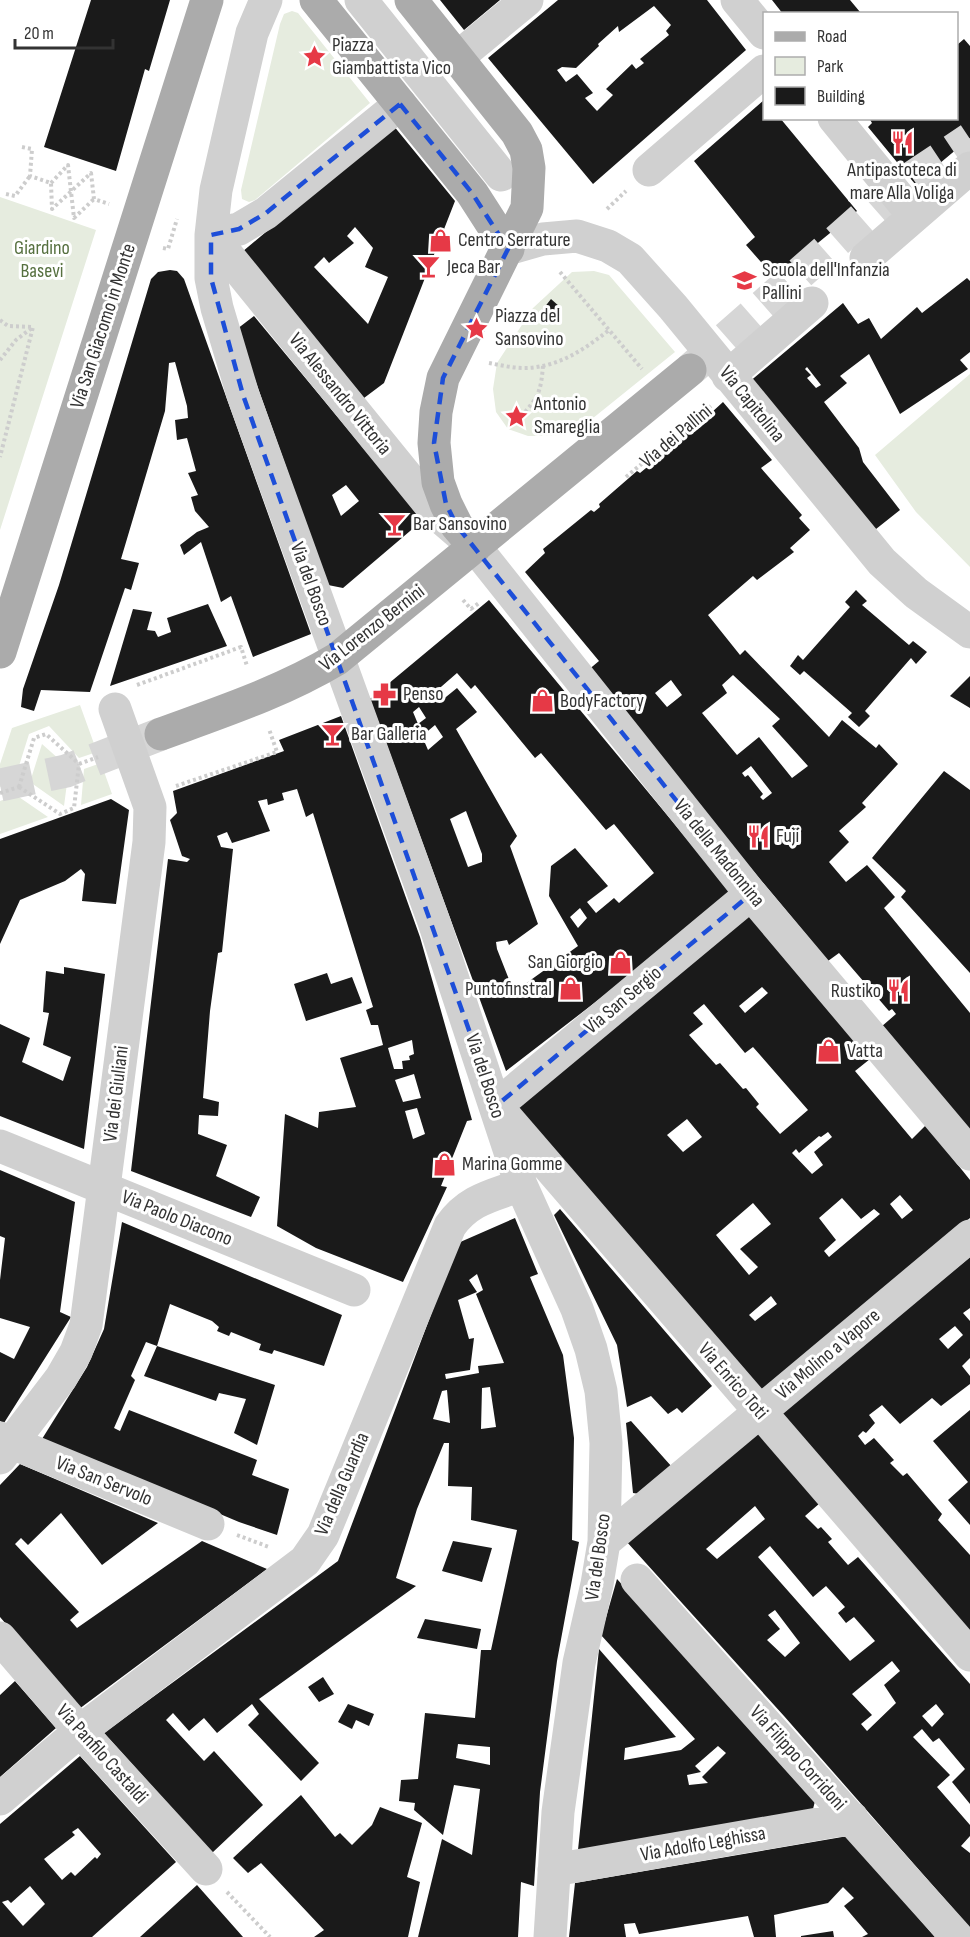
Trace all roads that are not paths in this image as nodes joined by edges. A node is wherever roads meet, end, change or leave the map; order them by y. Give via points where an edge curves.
1 (207, 0) edge
2 (266, 0) edge
3 (316, 0) edge
4 (362, 0) edge
5 (411, 0) edge
6 (527, 0) edge
7 (737, 0) edge
8 (763, 31) edge
9 (458, 57) junction
10 (763, 73) edge
11 (400, 104) junction
12 (836, 120) edge
13 (970, 168) edge
14 (649, 170) dead end
15 (501, 176) dead end
16 (914, 216) junction
17 (211, 235) junction
18 (508, 249) junction
19 (866, 258) dead end
20 (812, 303) dead end
21 (690, 370) tunnel mouth
22 (728, 375) junction
23 (475, 547) junction
24 (970, 632) edge
25 (0, 652) edge
26 (338, 659) junction
27 (123, 698) road end
28 (161, 734) tunnel mouth
29 (751, 894) junction
30 (496, 1106) junction
31 (0, 1146) edge
32 (970, 1154) edge
33 (521, 1185) junction
34 (104, 1188) junction
35 (970, 1236) edge
36 (354, 1290) dead end
37 (760, 1412) junction
38 (4, 1446) edge
39 (219, 1528) road end
40 (604, 1542) junction
41 (637, 1580) dead end
42 (0, 1638) edge
43 (970, 1655) edge
44 (80, 1731) junction
45 (0, 1798) edge
46 (852, 1818) junction
47 (554, 1870) junction
48 (215, 1879) road end
49 (550, 1937) edge
50 (957, 1937) edge

1 - 25 main road, Via San Giacomo in Monte
2 - 17 street via 252,33 216,190
3 - 11 main road
4 - 15 street
5 - 9 main road
6 - 9 street
7 - 8 street
9 - 18 main road via 526,150 530,168 527,208
10 - 14 street
11 - 17 street via 266,213 239,229
11 - 18 main road via 472,193
12 - 16 street
13 - 16 street
16 - 19 street
17 - 23 street, Via Alessandro Vittoria via 439,516
17 - 26 street, Via del Bosco via 211,278 243,395
18 - 22 street, Via Capitolina via 543,238 578,236 608,246 630,259
18 - 23 main road via 443,378 436,412 438,482 457,526
20 - 22 street
21 - 23 main road
22 - 24 street, Via Capitolina via 882,562 916,593
23 - 26 main road, Via Lorenzo Bernini
23 - 29 street, Via della Madonnina
26 - 28 main road, Via Lorenzo Bernini via 268,694
26 - 30 street, Via del Bosco
27 - 34 street, Via dei Giuliani via 150,818
29 - 30 street, Via San Sergio
29 - 32 street, Via della Madonnina
30 - 33 street, Via del Bosco
30 - 37 street, Via Enrico Toti
31 - 34 street, Via Paolo Diacono
33 - 40 street, Via del Bosco via 577,1310 601,1391 606,1443
33 - 44 street, Via della Guardia via 472,1203 450,1226 323,1535 305,1561
34 - 36 street, Via Paolo Diacono
34 - 38 street, Via dei Giuliani via 86,1324 76,1352 61,1378
35 - 37 street, Via Molino a Vapore
37 - 40 street, Via Molino a Vapore
37 - 43 street, Via Enrico Toti
38 - 39 street, Via San Servolo
40 - 47 street, Via del Bosco via 579,1663
41 - 46 street, Via Filippo Corridoni
42 - 44 street, Via Panfilo Castaldi
44 - 45 street, Via della Guardia
44 - 48 street, Via Panfilo Castaldi
46 - 47 street, Via Adolfo Leghissa
46 - 50 street, Via Filippo Corridoni
47 - 49 street, Via del Bosco

